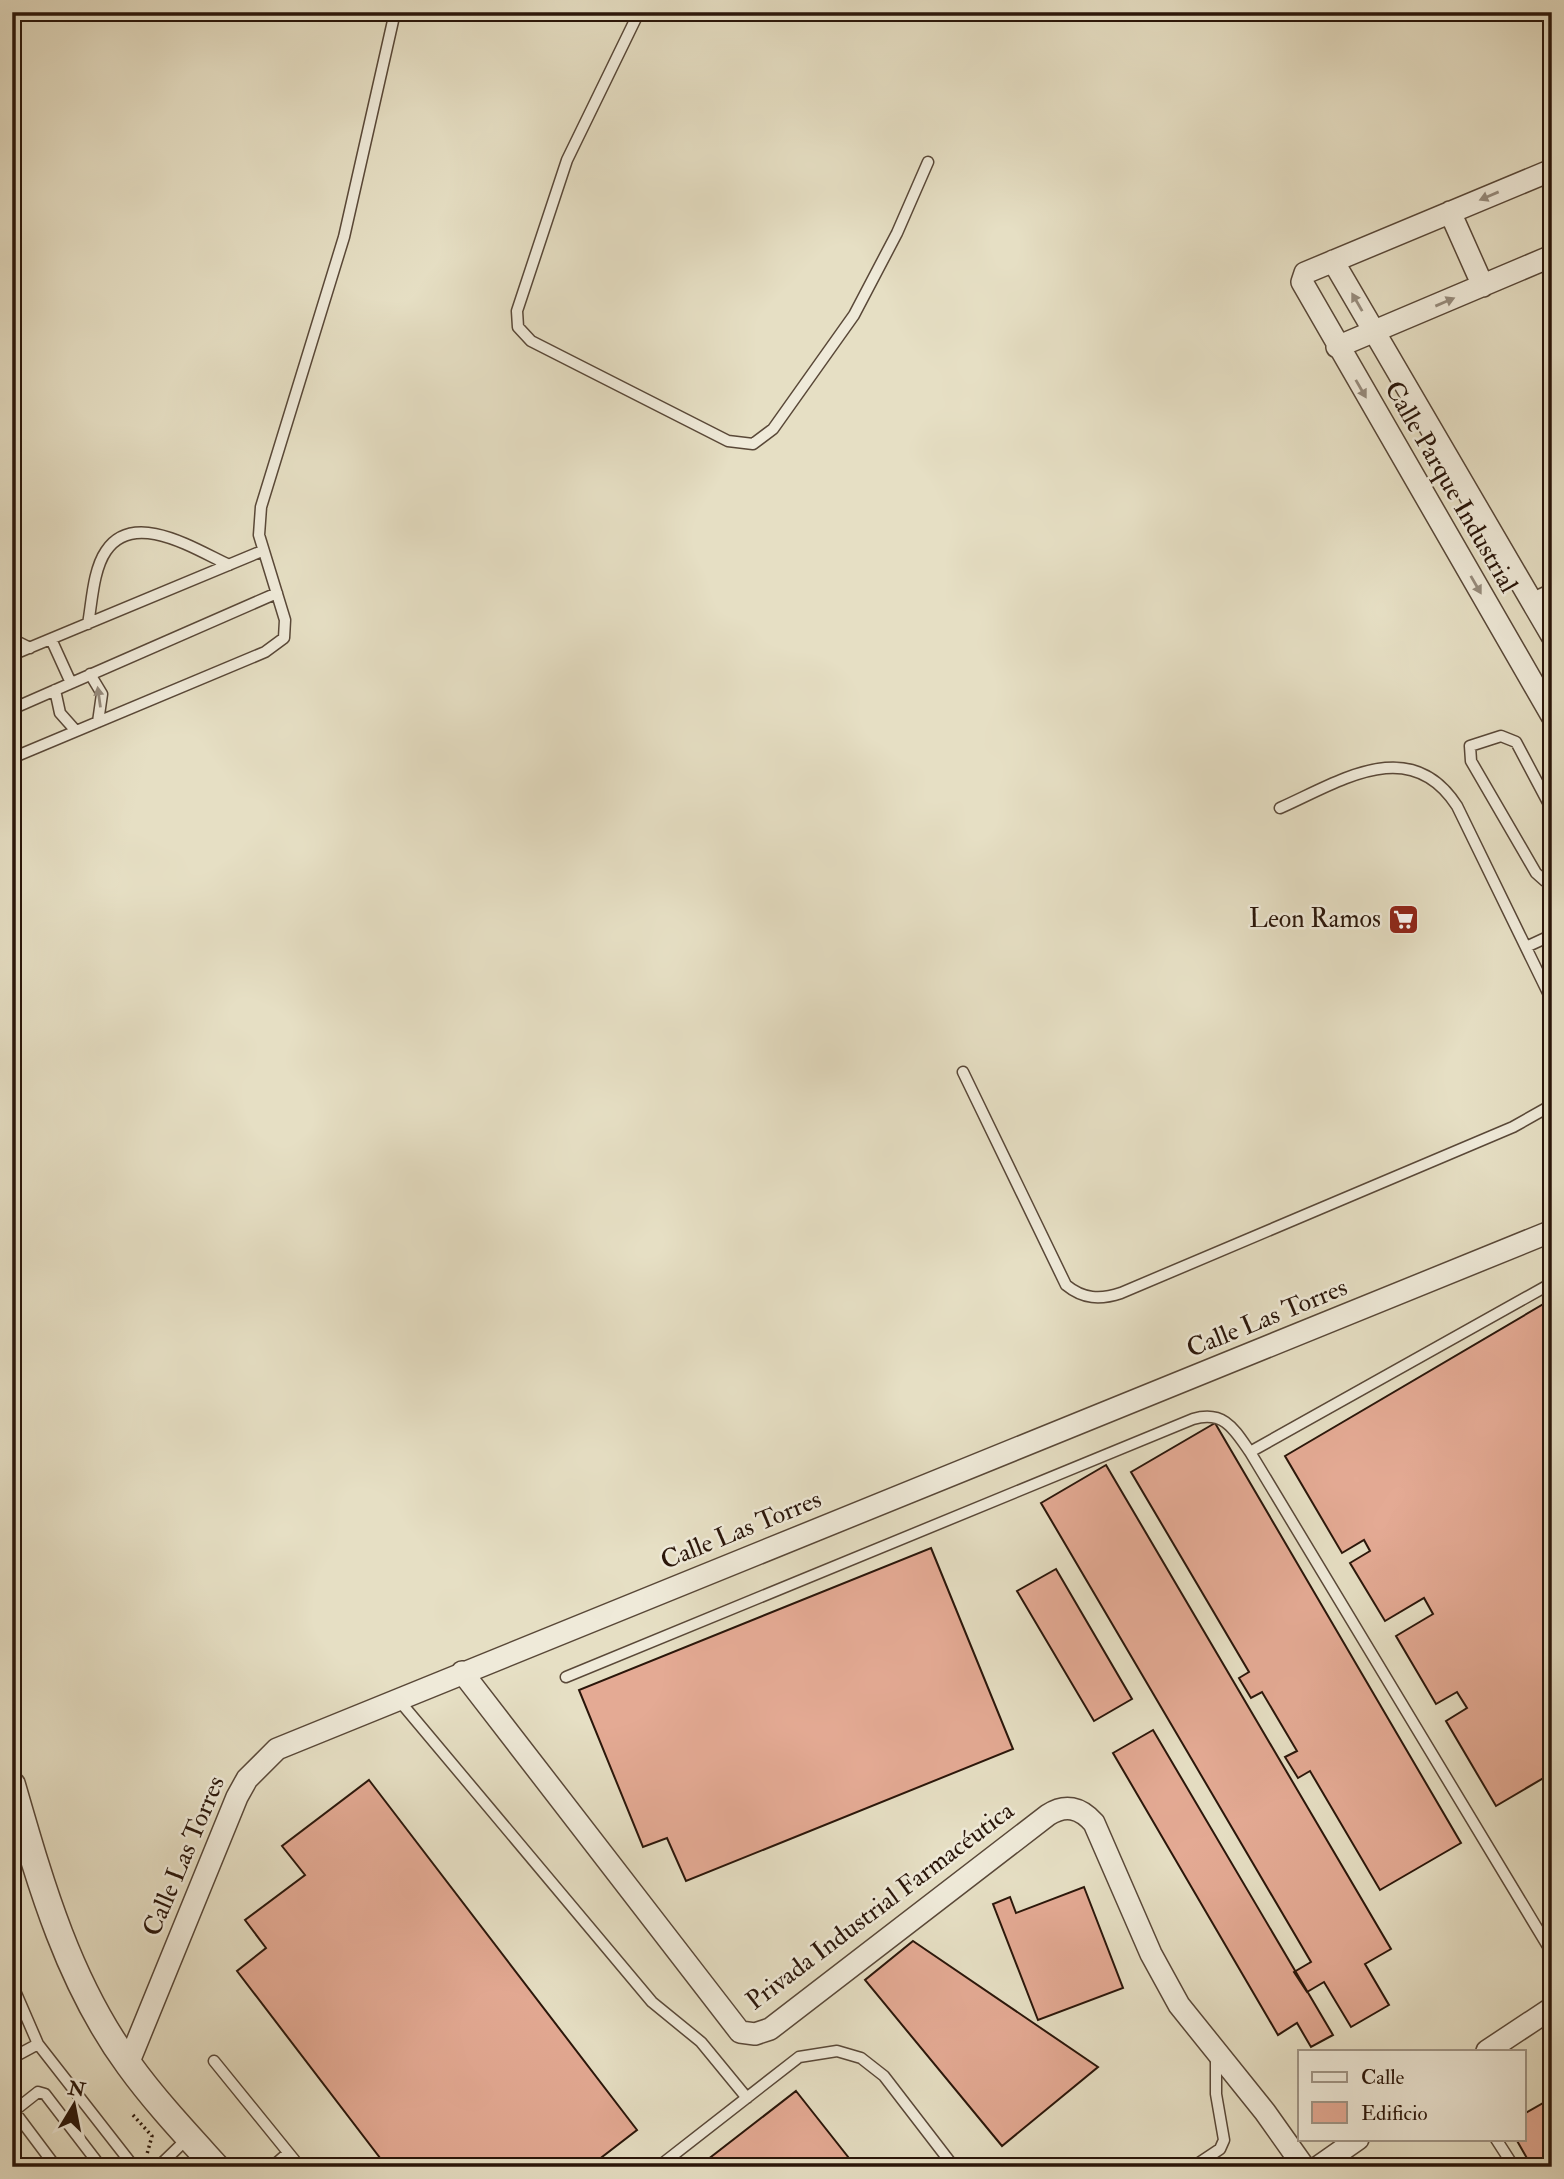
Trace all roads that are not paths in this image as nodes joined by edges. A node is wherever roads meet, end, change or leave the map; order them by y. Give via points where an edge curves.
1 (18, 12) edge
2 (396, 12) edge
3 (639, 12) edge
4 (12, 27) edge
5 (929, 162) dead end
6 (1552, 170) edge
7 (1450, 212) junction
8 (1552, 256) edge
9 (1333, 261) junction
10 (1483, 286) junction
11 (1374, 332) junction
12 (1337, 347) junction
13 (262, 551) junction
14 (229, 565) junction
15 (1552, 589) edge
16 (277, 593) junction
17 (1530, 599) junction
18 (88, 624) junction
19 (1552, 636) edge
20 (12, 639) edge
21 (51, 639) junction
22 (30, 648) junction
23 (12, 655) edge
24 (90, 674) junction
25 (71, 683) junction
26 (55, 690) junction
27 (12, 709) edge
28 (1552, 716) edge
29 (98, 722) junction
30 (76, 731) junction
31 (12, 758) edge
32 (1280, 808) dead end
33 (1552, 810) edge
34 (1552, 881) edge
35 (1552, 935) edge
36 (1526, 947) junction
37 (1552, 1001) edge
38 (963, 1072) dead end
39 (1552, 1105) edge
40 (1552, 1231) edge
41 (1552, 1283) edge
42 (1250, 1452) junction
43 (462, 1672) junction
44 (566, 1676) dead end
45 (397, 1698) junction
46 (12, 1785) edge
47 (1552, 1953) edge
48 (12, 1984) edge
49 (1552, 2008) edge
50 (38, 2044) junction
51 (1489, 2050) edge
52 (1216, 2053) junction
53 (12, 2058) edge
54 (214, 2062) dead end
55 (128, 2064) junction
56 (747, 2098) junction
57 (189, 2136) junction
58 (1357, 2140) edge
59 (1497, 2140) edge
60 (288, 2153) junction
61 (140, 2165) edge
62 (56, 2167) edge
63 (101, 2167) edge
64 (158, 2167) edge
65 (216, 2167) edge
66 (272, 2167) edge
67 (300, 2167) edge
68 (658, 2167) edge
69 (954, 2167) edge
70 (1193, 2167) edge
71 (1304, 2167) edge
72 (1318, 2167) edge
73 (1514, 2167) edge

1 - 4 lane
2 - 13 lane via 344,237 261,507
3 - 5 lane via 574,143 551,204 517,311 519,327 531,341 728,441 753,444 773,429 854,315
6 -> 7 street
7 - 9 street
7 - 10 street
8 - 10 street
11 -> 9 street, Calle Parque Industrial
9 - 12 street, Calle Parque Industrial via 1305,273 1301,282
11 -> 10 street
11 - 12 street
11 - 17 street, Calle Parque Industrial
12 -> 28 street, Calle Parque Industrial
13 - 14 lane
13 - 16 lane
14 - 18 lane
14 - 18 lane via 164,536 128,534 105,551
15 - 17 lane
16 - 24 lane
16 - 29 lane via 287,630 277,645
17 - 19 street, Calle Parque Industrial
18 - 21 lane
20 - 22 lane
21 - 22 lane
21 - 25 lane
22 - 23 lane
24 - 25 lane
29 -> 24 lane via 102,694
25 - 26 lane
26 - 27 lane
26 - 30 lane via 60,713
29 - 30 lane
30 - 31 lane
32 - 36 lane via 1377,767 1419,771 1437,782 1457,806
33 - 34 lane via 1517,743 1501,736 1470,746 1471,761 1536,873
35 - 36 lane
36 - 37 lane
38 - 39 lane via 1066,1284 1078,1295 1092,1298 1121,1293 1513,1127
40 - 43 street, Calle Las Torres
41 - 42 lane
42 - 44 lane via 1227,1422 1206,1416 1193,1419
42 - 47 lane
43 - 45 street, Calle Las Torres
43 - 52 street, Privada Industrial Farmacéutica via 740,2032 770,2029 1048,1815 1068,1808 1094,1822 1164,1981
45 - 55 street, Calle Las Torres via 276,1749 247,1779
45 - 56 lane via 652,2002 701,2042
46 - 55 street via 57,1929 87,1994
48 - 50 lane
49 - 51 street
50 - 53 lane
50 - 61 lane
52 - 70 lane via 1216,2094 1224,2140 1220,2149
52 - 71 street, Privada Industrial Farmacéutica
54 - 60 lane
55 - 57 street
56 - 68 lane
56 - 69 lane via 799,2057 837,2051 861,2058 884,2076
57 - 64 lane
57 - 65 street
58 - 72 street
59 - 73 lane
60 - 66 lane
60 - 67 lane
62 - 63 lane via 14,2111 38,2092 45,2094

